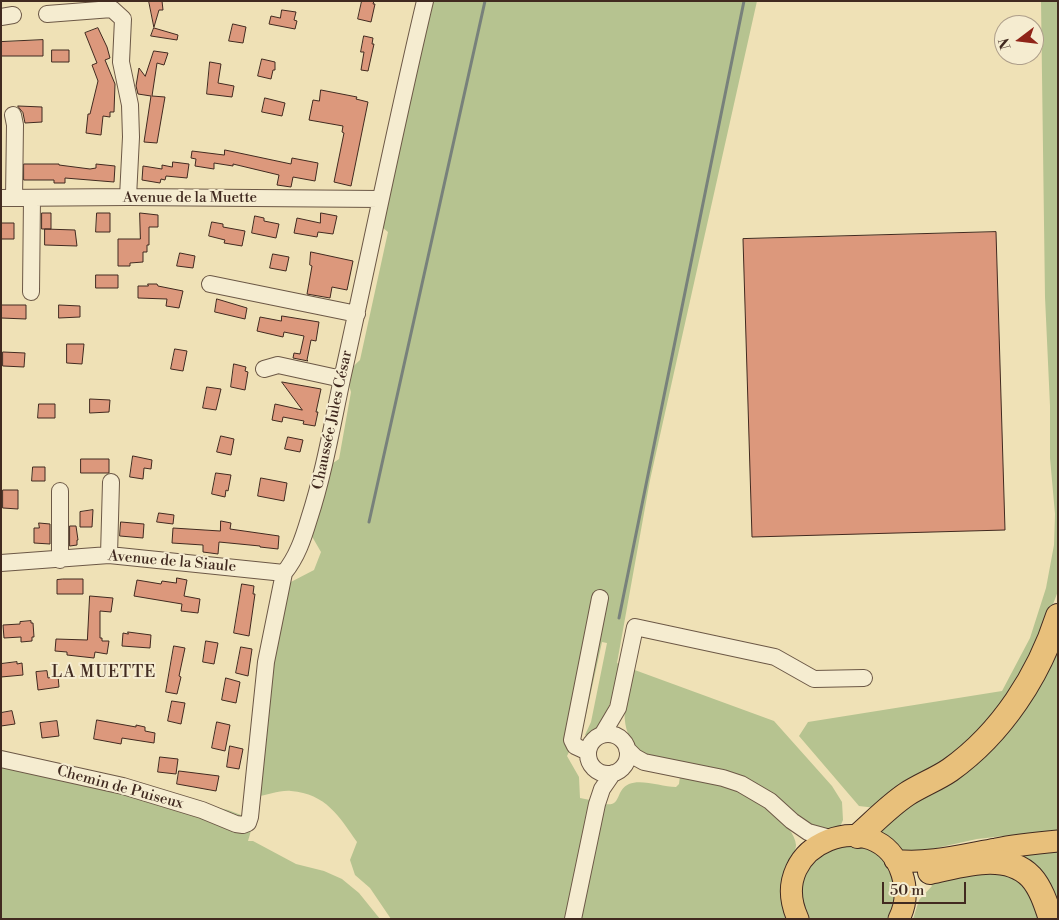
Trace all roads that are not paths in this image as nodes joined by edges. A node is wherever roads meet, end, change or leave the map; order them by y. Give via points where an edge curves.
1 (424, 1) edge
2 (46, 14) dead end
3 (13, 115) dead end
4 (128, 197) junction
5 (8, 198) edge
6 (32, 198) junction
7 (380, 199) junction
8 (210, 284) dead end
9 (31, 292) dead end
10 (357, 314) junction
11 (264, 369) dead end
12 (342, 379) junction
13 (111, 482) dead end
14 (60, 491) dead end
15 (109, 555) junction
16 (60, 560) junction
17 (1, 563) edge
18 (284, 573) junction
19 (600, 598) dead end
20 (1058, 616) edge
21 (864, 678) dead end
22 (618, 708) junction
23 (602, 735) junction
24 (624, 744) junction
25 (1, 759) edge
26 (590, 759) junction
27 (650, 764) junction
28 (618, 770) junction
29 (597, 804) junction
30 (792, 821) junction
31 (236, 824) joint
32 (858, 836) junction
33 (830, 838) junction
34 (1058, 841) edge
35 (958, 857) junction
36 (801, 860) junction
37 (895, 860) junction
38 (930, 872) junction
39 (905, 893) junction
40 (573, 919) edge
41 (798, 919) edge
42 (899, 919) edge
43 (1051, 919) edge

1 - 7 street, Chaussée Jules César
2 - 4 street via 112,8 123,19 121,62 130,105 132,137
3 - 5 street via 15,125
4 - 6 street, Avenue de la Muette
4 - 7 street, Avenue de la Muette
5 - 6 street, Avenue de la Muette
6 - 9 street
7 - 10 street, Chaussée Jules César
8 - 10 street
10 - 12 street, Chaussée Jules César
11 - 12 street via 278,365
12 - 18 street, Chaussée Jules César via 318,492 303,540
13 - 15 street
14 - 16 street
15 - 16 street, Avenue de la Siaule
15 - 18 street, Avenue de la Siaule
16 - 17 street, Avenue de la Siaule
18 - 31 street, Chaussée Jules César via 266,662 250,817 248,824
19 - 26 street via 572,740
20 - 32 highway via 1033,674 998,725 951,769 907,794
21 - 22 street via 814,679 775,658 635,627
22 - 23 street
22 - 24 street
23 - 24 street via 610,734
23 - 26 street via 590,744
24 - 27 street via 639,760
24 - 28 street via 627,761
25 - 31 street, Chemin de Puiseux via 123,786
26 - 28 street via 604,774
26 - 29 street
27 - 28 street
27 - 30 street via 741,784 770,801
28 - 29 street via 602,789
29 - 40 street
30 - 33 street via 808,832
30 - 36 street via 801,845
32 - 33 main road
32 - 37 main road via 879,844
33 - 36 main road via 815,846
34 - 35 main road via 998,848
35 - 37 main road
35 - 38 main road
36 - 41 main road via 791,890 792,905
37 - 39 main road via 903,876
38 - 39 main road
38 - 43 highway via 989,862 1007,864 1030,875 1041,892
39 - 42 main road

